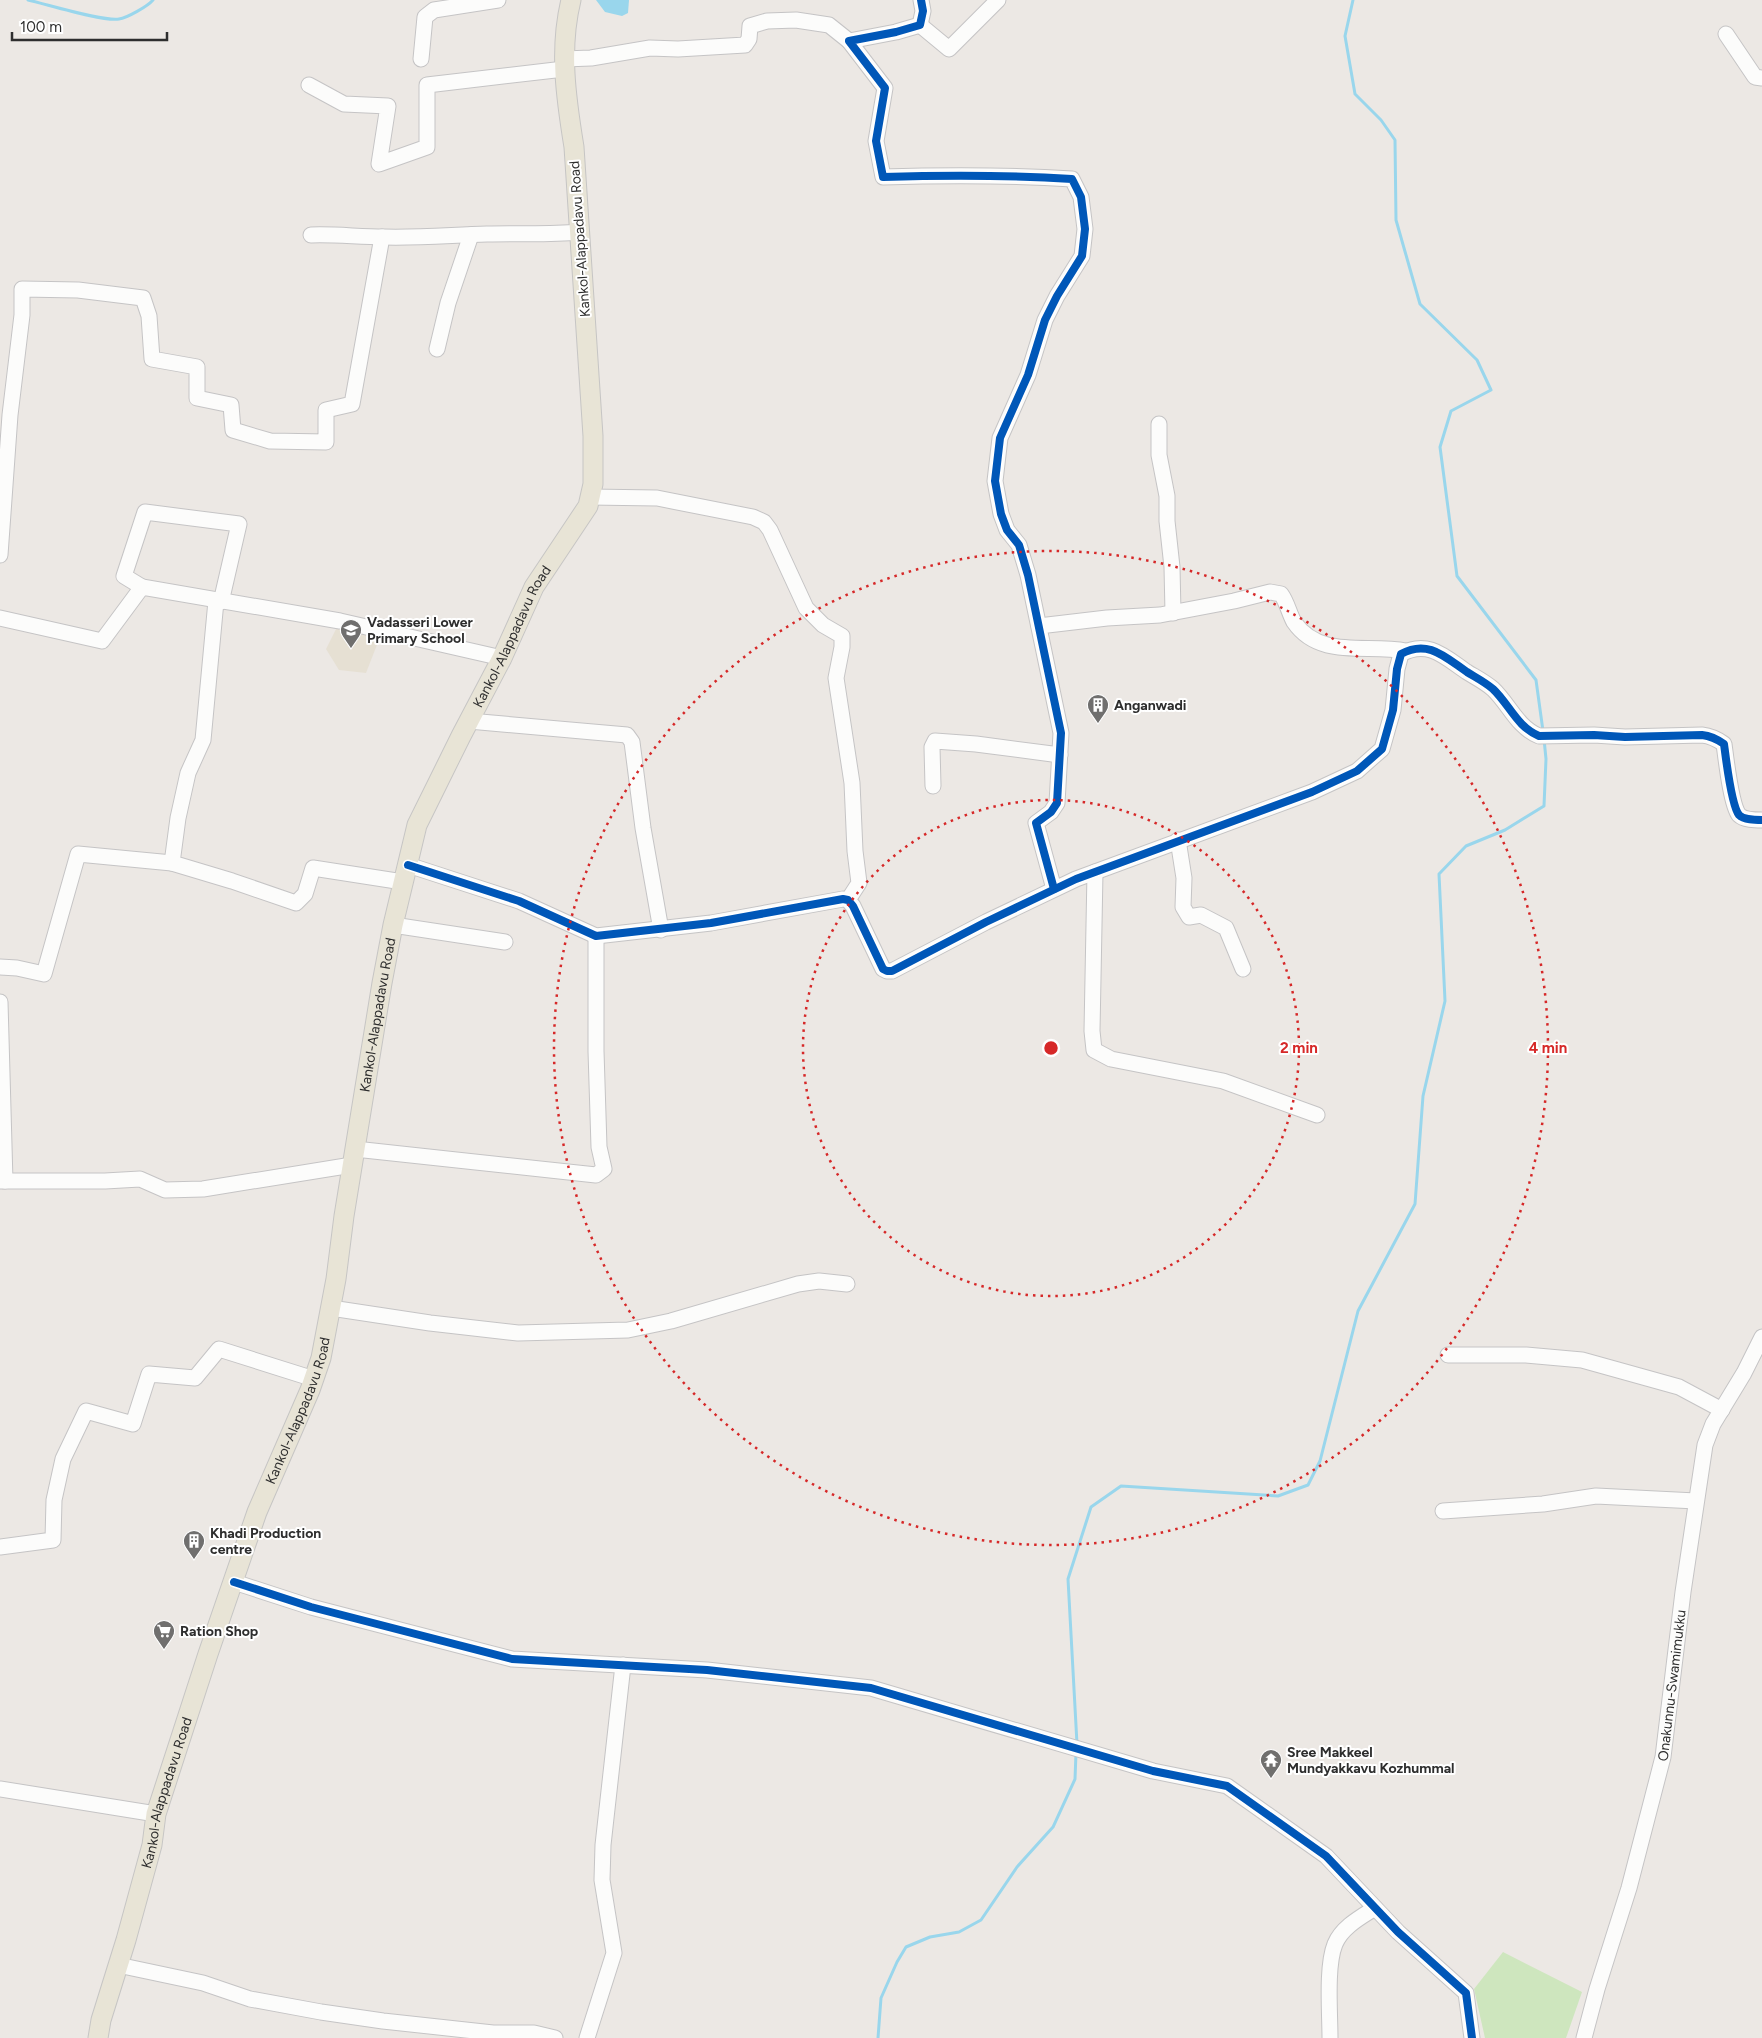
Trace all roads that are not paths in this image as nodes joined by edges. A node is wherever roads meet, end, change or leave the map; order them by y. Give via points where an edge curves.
1 (498, 0) edge
2 (571, 0) edge
3 (921, 0) edge
4 (998, 0) edge
5 (435, 5) edge
6 (920, 25) junction
7 (1726, 34) dead end
8 (849, 41) junction
9 (421, 59) dead end
10 (564, 64) junction
11 (1762, 78) edge
12 (309, 85) dead end
13 (579, 232) junction
14 (471, 234) junction
15 (311, 235) dead end
16 (382, 237) junction
17 (436, 349) dead end
18 (1159, 424) dead end
19 (590, 497) junction
20 (0, 555) edge
21 (142, 587) junction
22 (218, 601) junction
23 (1173, 613) junction
24 (0, 618) edge
25 (1039, 626) junction
26 (1406, 651) junction
27 (502, 658) junction
28 (469, 721) junction
29 (1060, 755) junction
30 (932, 786) dead end
31 (1762, 820) edge
32 (1178, 840) junction
33 (172, 863) junction
34 (1095, 872) junction
35 (406, 874) junction
36 (1054, 889) junction
37 (848, 900) junction
38 (393, 925) junction
39 (661, 930) junction
40 (596, 936) junction
41 (506, 942) dead end
42 (0, 966) edge
43 (1243, 969) dead end
44 (0, 1002) edge
45 (1317, 1115) dead end
46 (353, 1157) junction
47 (3, 1181) edge
48 (847, 1284) dead end
49 (331, 1308) junction
50 (1762, 1337) edge
51 (1448, 1355) dead end
52 (314, 1379) junction
53 (1722, 1410) junction
54 (1696, 1501) junction
55 (1443, 1511) dead end
56 (0, 1547) edge
57 (234, 1582) junction
58 (623, 1665) junction
59 (1, 1792) edge
60 (156, 1814) junction
61 (1375, 1908) junction
62 (118, 1965) junction
63 (98, 2038) edge
64 (555, 2038) edge
65 (587, 2038) edge
66 (1330, 2038) edge
67 (1472, 2038) edge
68 (1584, 2038) edge

1 - 5 street
2 - 10 main road, Kankol-Alappadavu Road
3 - 6 street
4 - 6 street via 949,49
5 - 9 street via 425,17
6 - 8 street
7 - 11 street via 1755,77
8 - 10 street via 830,25 796,20 767,21 750,26 745,45 650,48
8 - 25 street via 885,88 876,141 883,177 1008,175 1072,179 1081,197 1085,229 1082,256 1045,320 1028,375 1000,438 995,481 1001,514 1022,553
10 - 12 street via 427,85 427,147 379,164 388,106 344,104
10 - 13 main road, Kankol-Alappadavu Road via 574,147
13 - 14 street
13 - 19 main road, Kankol-Alappadavu Road via 593,436
14 - 16 street
14 - 17 street
15 - 16 street
16 - 20 street via 352,404 326,410 326,442 270,441 233,430 231,405 197,398 197,368 152,359 149,316 143,298 78,290 22,289
18 - 23 street via 1159,455 1167,496
19 - 27 main road, Kankol-Alappadavu Road via 584,514 534,587
19 - 37 street via 657,498 764,522 806,608 823,625 842,636 836,678 852,783 859,883
21 - 22 street
21 - 22 street via 124,576 145,512 240,524
21 - 24 street via 102,641
22 - 27 street via 340,621
22 - 33 street via 203,740 188,773
23 - 25 street
23 - 26 street via 1270,592 1281,594 1294,621 1319,644
25 - 29 street via 1061,733
26 - 31 street via 1420,648 1442,654 1493,689 1532,733 1625,738 1710,736 1724,744 1734,804 1739,815
26 - 32 street via 1401,654 1393,710 1382,749 1357,771 1312,792
27 - 28 main road, Kankol-Alappadavu Road
28 - 35 main road, Kankol-Alappadavu Road via 417,825
28 - 39 street via 628,735 632,742
29 - 30 street via 935,741 932,748
29 - 36 street via 1057,803 1051,812 1036,822
32 - 34 street
32 - 43 street via 1184,878 1183,907 1189,917 1201,915 1226,928
33 - 35 street via 296,903 305,894 313,868
33 - 42 street via 78,854 44,974
34 - 36 street
34 - 45 street via 1094,1050 1110,1059 1222,1081
35 - 38 main road, Kankol-Alappadavu Road
35 - 40 street via 519,900
36 - 37 street via 892,972 882,969
37 - 39 street
38 - 41 street
38 - 46 main road, Kankol-Alappadavu Road
39 - 40 street
40 - 46 street via 599,1147 604,1169 596,1174
44 - 47 street
46 - 47 street via 204,1189 166,1190 140,1179
46 - 49 main road, Kankol-Alappadavu Road
48 - 49 street via 819,1281 798,1284 671,1321 628,1330 518,1332
49 - 52 main road, Kankol-Alappadavu Road
50 - 53 street, Onakunnu-Swamimukku
51 - 53 street via 1526,1355 1582,1360 1679,1387
52 - 56 street via 218,1349 195,1378 148,1374 133,1424 86,1411 63,1459 54,1500 52,1540
52 - 57 main road, Kankol-Alappadavu Road via 257,1512
53 - 54 street, Onakunnu-Swamimukku via 1705,1445
54 - 55 street via 1596,1496 1543,1504
54 - 68 street, Onakunnu-Swamimukku via 1664,1757
57 - 58 street via 311,1607 512,1659
57 - 60 main road, Kankol-Alappadavu Road
58 - 61 street via 707,1670 870,1688 1153,1771 1227,1786 1326,1856
58 - 65 street via 603,1845 602,1880 614,1953
59 - 60 street
60 - 62 main road, Kankol-Alappadavu Road via 152,1846
61 - 66 street via 1350,1925 1335,1944 1330,1966
61 - 67 street via 1466,1992
62 - 63 main road, Kankol-Alappadavu Road
62 - 64 street via 204,1983 250,1999 321,2012 493,2033 534,2033

